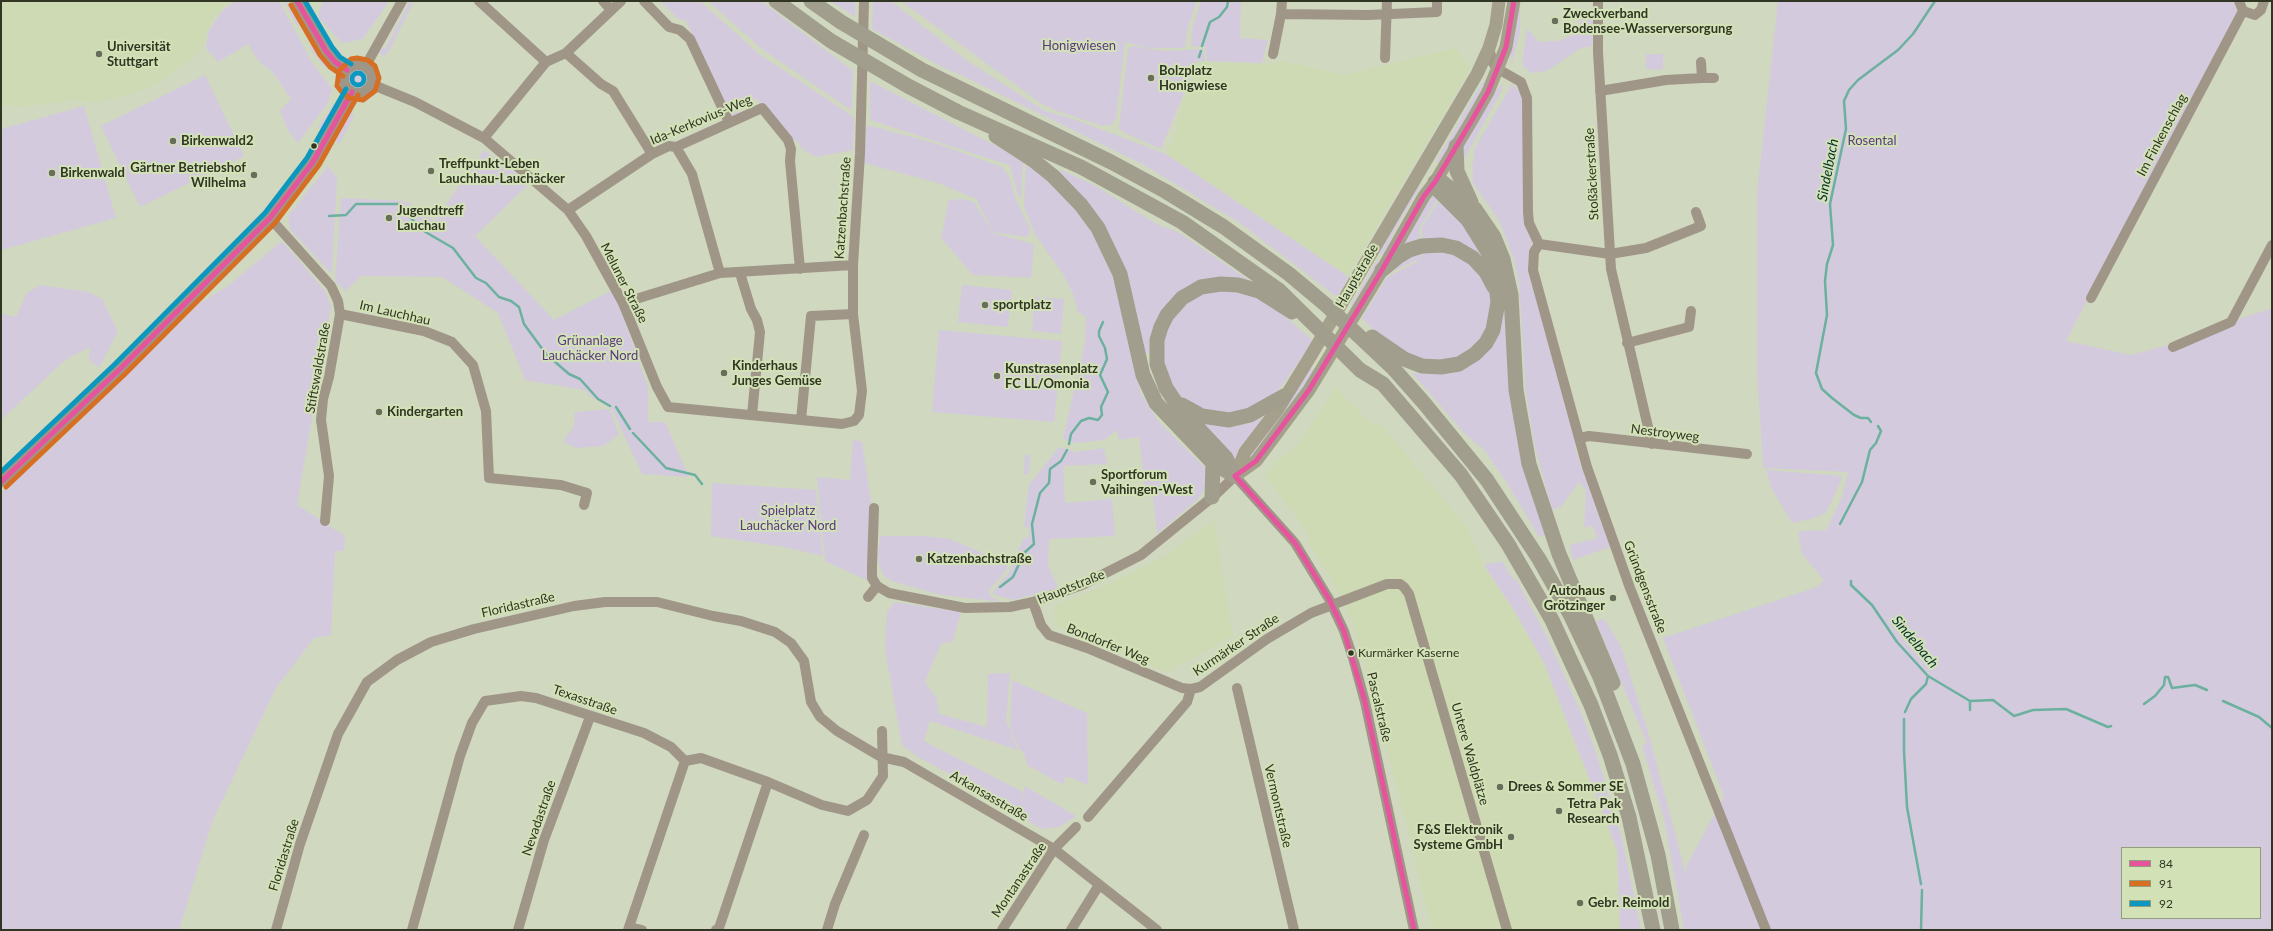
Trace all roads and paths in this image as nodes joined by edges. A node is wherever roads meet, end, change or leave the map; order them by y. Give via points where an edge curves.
1 (297, 1) edge
2 (402, 1) edge
3 (479, 1) edge
4 (603, 1) edge
5 (621, 1) edge
6 (644, 1) edge
7 (776, 1) edge
8 (811, 1) edge
9 (864, 1) edge
10 (1282, 1) edge
11 (1387, 1) edge
12 (1437, 1) edge
13 (1499, 1) edge
14 (1514, 1) edge
15 (1598, 1) edge
16 (2264, 1) edge
17 (2241, 6) edge
18 (611, 10) junction
19 (1281, 14) junction
20 (1386, 15) junction
21 (1496, 25) junction
22 (1510, 30) junction
23 (1489, 48) junction
24 (566, 53) junction
25 (1273, 54) dead end
26 (1385, 58) dead end
27 (546, 62) junction
28 (1701, 62) dead end
29 (365, 67) junction
30 (1498, 69) junction
31 (347, 70) junction
32 (1477, 74) junction
33 (1702, 78) junction
34 (1714, 78) dead end
35 (371, 84) junction
36 (1600, 91) junction
37 (352, 92) junction
38 (973, 119) junction
39 (729, 122) junction
40 (484, 138) junction
41 (1456, 146) junction
42 (676, 147) junction
43 (652, 154) junction
44 (1419, 174) junction
45 (1435, 182) junction
46 (1473, 206) junction
47 (568, 210) junction
48 (1696, 212) dead end
49 (270, 218) junction
50 (1539, 244) junction
51 (2272, 245) edge
52 (1610, 254) junction
53 (1369, 255) junction
54 (853, 265) junction
55 (1384, 268) junction
56 (800, 269) junction
57 (740, 273) junction
58 (720, 274) junction
59 (1498, 296) junction
60 (2091, 298) dead end
61 (623, 303) junction
62 (1691, 311) dead end
63 (340, 314) junction
64 (853, 314) junction
65 (1313, 325) junction
66 (1356, 332) junction
67 (1627, 343) junction
68 (2173, 347) dead end
69 (1310, 357) junction
70 (1324, 367) junction
71 (1284, 396) junction
72 (1174, 400) junction
73 (752, 415) junction
74 (859, 415) joint
75 (801, 420) junction
76 (1580, 438) junction
77 (1652, 444) junction
78 (1747, 454) dead end
79 (1213, 463) junction
80 (1235, 476) junction
81 (1, 482) edge
82 (1212, 497) junction
83 (584, 505) dead end
84 (874, 508) dead end
85 (325, 521) dead end
86 (877, 586) junction
87 (1404, 587) joint
88 (868, 597) dead end
89 (1033, 602) junction
90 (1237, 688) dead end
91 (1191, 689) junction
92 (590, 717) junction
93 (882, 731) dead end
94 (1627, 747) junction
95 (881, 757) junction
96 (685, 761) junction
97 (768, 782) junction
98 (1088, 817) dead end
99 (1076, 826) dead end
100 (864, 834) dead end
101 (1054, 849) junction
102 (1100, 885) junction
103 (628, 929) edge
104 (276, 930) edge
105 (412, 930) edge
106 (518, 930) edge
107 (642, 930) edge
108 (716, 930) edge
109 (828, 930) edge
110 (1002, 930) edge
111 (1071, 930) edge
112 (1157, 930) edge
113 (1294, 930) edge
114 (1414, 930) edge
115 (1507, 930) edge
116 (1653, 930) edge
117 (1672, 930) edge
118 (1766, 930) edge

1 - 31 street via 326,51 335,62
2 - 29 street
3 - 27 street
4 - 18 street
5 - 18 street
6 - 39 street via 669,27 680,30 690,39
7 - 38 highway via 853,55
8 - 66 highway via 922,70 1165,191 1255,249
9 - 54 street, Katzenbachstraße via 860,154
10 - 19 street
11 - 20 street
12 - 20 street via 1437,12
13 - 21 main road, Hauptstraße
14 - 22 main road, Hauptstraße
15 - 36 street, Stoßäckerstraße
16 - 17 street, Im Finkenschlag via 2261,10 2255,15
17 - 60 street, Im Finkenschlag
18 - 24 street
19 - 20 street
19 - 25 street
20 - 26 street
21 - 22 main road via 1499,30
21 - 23 main road, Hauptstraße
22 - 30 main road, Hauptstraße
23 - 30 street
23 - 32 main road, Hauptstraße
24 - 27 street
24 - 43 street via 601,84 613,91
27 - 40 street
28 - 33 street
29 - 31 street via 357,65
29 - 35 street via 371,74
30 - 32 street
30 - 41 main road, Hauptstraße via 1488,92
30 - 50 street via 1521,82 1527,98 1528,212 1529,223
31 - 37 street via 344,83
32 - 44 main road, Hauptstraße
33 - 34 street
33 - 36 street via 1666,80
35 - 37 street via 361,93
35 - 40 street, Meluner Straße via 415,102
36 - 52 street, Stoßäckerstraße
37 - 49 street via 313,162
38 - 65 highway via 1081,167 1182,222 1280,291
38 - 79 highway via 1053,176 1081,205 1098,228 1122,280 1148,389 1167,417
39 - 42 street, Ida-Kerkovius-Weg
39 - 56 street, Ida-Kerkovius-Weg via 762,108 788,140 791,149
40 - 47 street, Meluner Straße
41 - 45 main road, Hauptstraße
41 - 46 highway via 1457,171
42 - 43 street, Ida-Kerkovius-Weg via 669,146
42 - 58 street via 692,174
43 - 47 street, Ida-Kerkovius-Weg
44 - 45 main road
44 - 53 main road, Hauptstraße
45 - 46 highway via 1447,185
45 - 55 main road, Hauptstraße via 1424,196
45 - 59 highway via 1437,189 1468,220 1493,260
46 - 94 highway via 1494,238 1509,282 1513,358 1520,420 1529,464 1551,534 1624,711
47 - 61 street, Meluner Straße via 586,236
48 - 52 street via 1701,226 1646,248
49 - 63 street, Im Lauchhau via 331,286 338,301
49 - 81 street via 120,369
50 - 52 street
50 - 76 street, Gründgensstraße via 1534,252 1533,270
51 - 68 street via 2231,322
52 - 67 street, Stoßäckerstraße via 1612,277
53 - 55 main road via 1378,256
53 - 69 main road, Hauptstraße
54 - 56 street
54 - 64 street, Katzenbachstraße
55 - 59 highway via 1409,250 1422,246 1442,245 1456,248 1474,258 1486,272
55 - 70 main road, Hauptstraße
56 - 57 street
57 - 58 street
57 - 73 street via 760,332
58 - 61 street
59 - 66 highway via 1496,323 1488,339 1475,354 1453,366 1422,366 1404,359 1364,333
61 - 73 street, Meluner Straße via 657,387 668,407
62 - 67 street via 1689,326
63 - 83 street, Im Lauchhau via 424,331 452,342 473,365 486,411 489,478 562,485 587,493
63 - 85 street, Stiftswaldstraße via 322,414 322,438 329,476
64 - 74 street, Katzenbachstraße via 862,391
64 - 75 street via 811,316
65 - 72 highway via 1266,295 1245,286 1221,284 1194,291 1182,298 1167,315 1157,340 1160,376
65 - 116 highway via 1360,370 1383,384 1417,422 1461,475 1520,563 1572,661 1610,755 1629,817
66 - 94 highway via 1424,402 1487,480 1527,540 1570,614 1600,677
67 - 77 street, Stoßäckerstraße
69 - 70 main road via 1316,369
69 - 71 main road, Hauptstraße
70 - 80 main road, Hauptstraße via 1290,419 1266,449 1256,461
71 - 72 highway via 1250,415 1229,420 1202,416
71 - 80 main road, Hauptstraße via 1278,409 1245,452
72 - 80 highway via 1226,458
73 - 75 street, Meluner Straße
74 - 75 street, Meluner Straße via 854,421 842,424
76 - 77 street, Nestroyweg via 1589,436
76 - 118 street, Gründgensstraße via 1587,467 1612,539
77 - 78 street, Nestroyweg
79 - 80 highway
79 - 82 highway
80 - 82 street, Hauptstraße
80 - 114 street, Pascalstraße via 1295,543 1329,599 1344,630 1364,696
82 - 89 street, Hauptstraße via 1141,555 1082,585
84 - 86 street via 872,578
86 - 88 street
86 - 89 street, Hauptstraße via 889,593 966,608 1010,607
87 - 91 street, Kurmärker Straße via 1400,584 1387,584 1311,613 1267,639 1200,686
87 - 115 street, Untere Waldplätze via 1416,616
89 - 91 street, Bondorfer Weg via 1041,625 1049,635 1182,688
90 - 113 street, Vermontstraße
91 - 98 street, Kurmärker Straße via 1187,702
92 - 96 street, Texasstraße via 644,733 671,747
92 - 105 street, Texasstraße via 536,698 521,696 484,701 472,723 460,756
92 - 106 street, Nevadastraße via 543,843
93 - 95 street
94 - 117 highway via 1658,856
95 - 97 street via 883,776 867,800 848,811 822,805
95 - 101 street, Arkansasstraße via 904,762
95 - 104 street, Floridastraße via 837,731 820,717 811,702 804,661 791,643 775,632 741,621 657,602 605,602 574,606 474,629 431,642 396,660 367,682 338,734 300,844
96 - 97 street via 700,758
96 - 103 street
97 - 108 street via 719,928
99 - 101 street, Montanastraße
100 - 109 street via 835,904
101 - 102 street, Arkansasstraße
101 - 110 street, Montanastraße
102 - 111 street
102 - 112 street, Arkansasstraße
103 - 107 street

